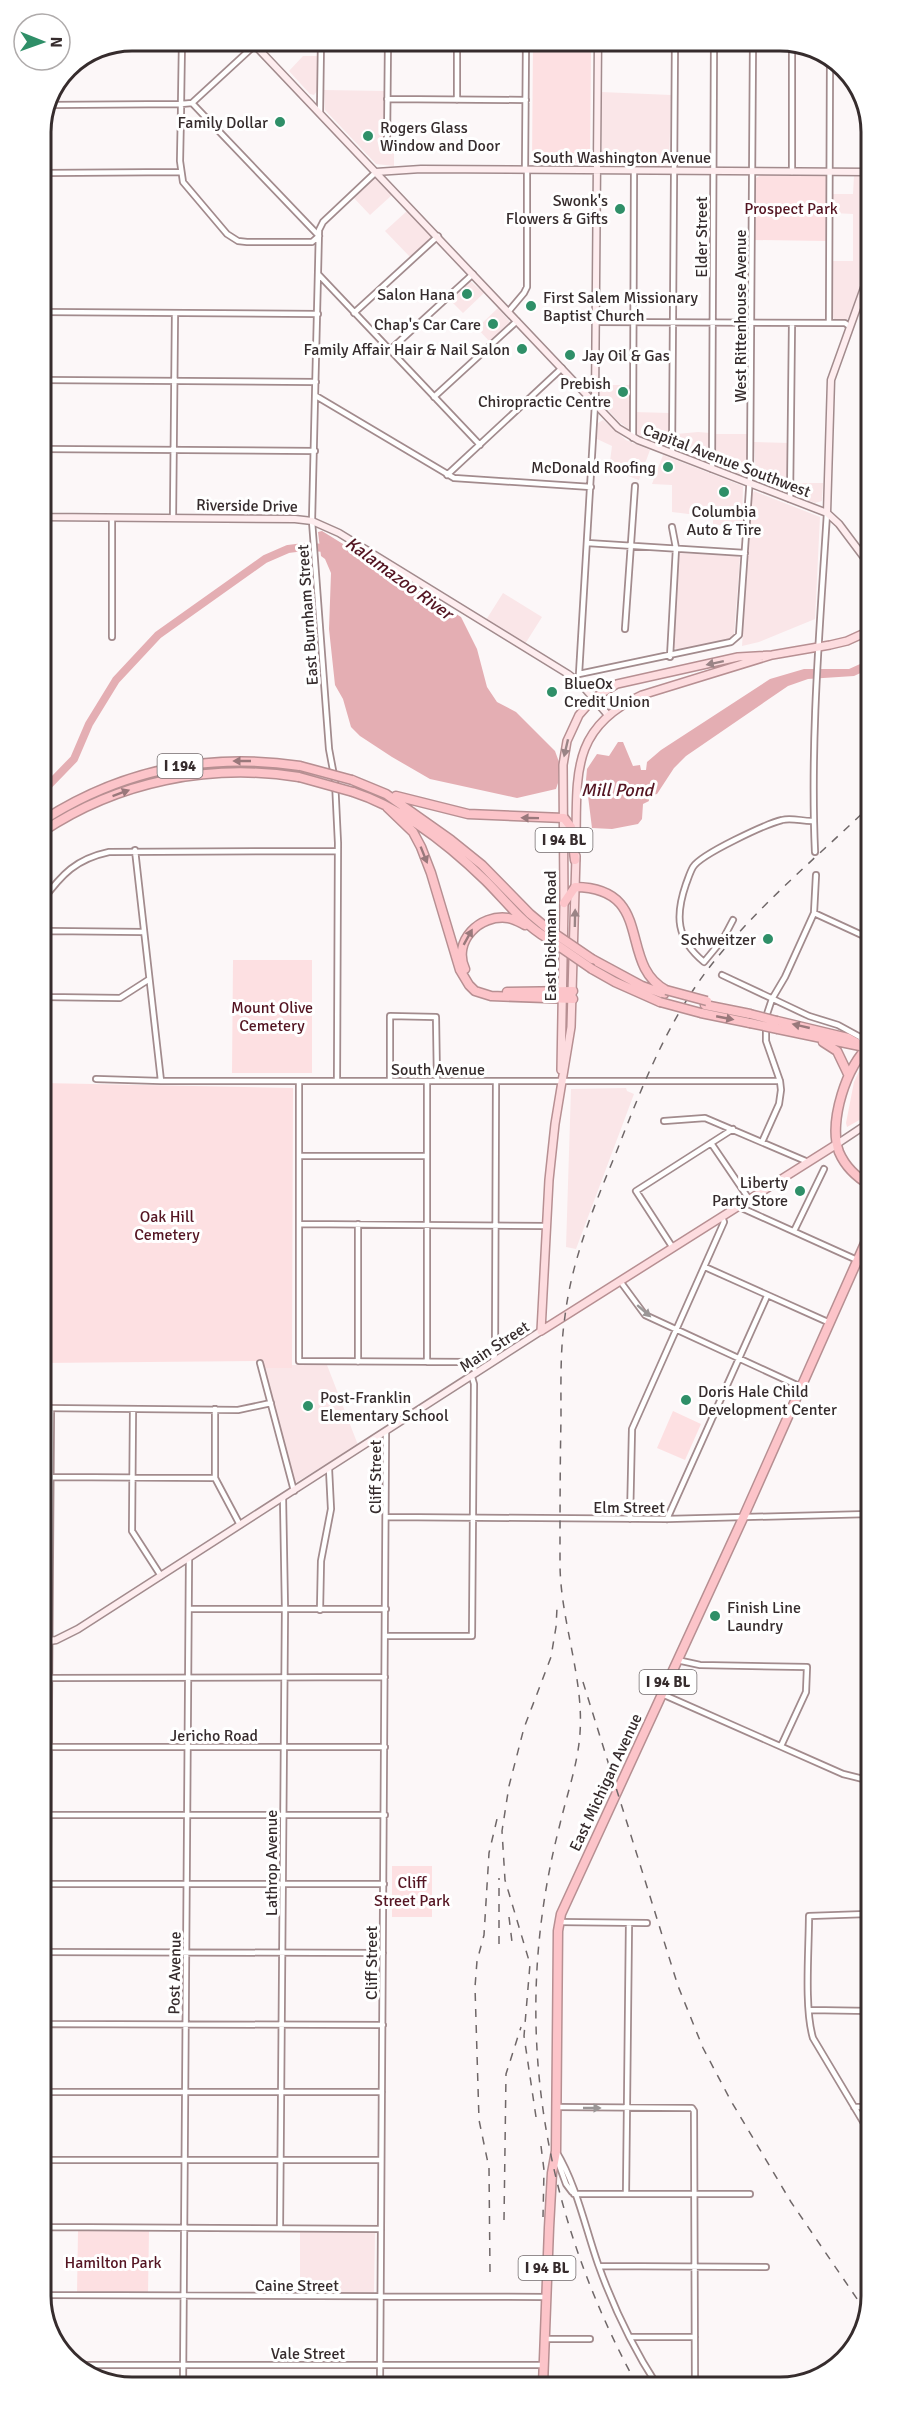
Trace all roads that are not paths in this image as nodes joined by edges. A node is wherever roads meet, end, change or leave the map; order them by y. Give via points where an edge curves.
1 (182, 51) edge
2 (245, 51) edge
3 (261, 51) edge
4 (321, 51) edge
5 (388, 51) edge
6 (457, 51) edge
7 (526, 51) edge
8 (598, 51) edge
9 (675, 51) edge
10 (714, 51) edge
11 (753, 51) edge
12 (792, 52) edge
13 (830, 69) edge
14 (387, 99) junction
15 (457, 100) junction
16 (526, 100) junction
17 (181, 104) junction
18 (192, 104) junction
19 (56, 105) edge
20 (320, 112) junction
21 (387, 144) dead end
22 (526, 170) junction
23 (597, 171) junction
24 (634, 171) junction
25 (674, 171) junction
26 (713, 171) junction
27 (753, 171) junction
28 (181, 172) junction
29 (376, 172) junction
30 (792, 172) junction
31 (830, 172) junction
32 (861, 172) edge
33 (51, 173) edge
34 (319, 236) junction
35 (438, 236) junction
36 (473, 274) junction
37 (319, 275) junction
38 (861, 293) edge
39 (51, 312) edge
40 (508, 312) junction
41 (175, 313) junction
42 (354, 313) junction
43 (318, 314) junction
44 (517, 321) junction
45 (596, 322) junction
46 (633, 322) junction
47 (673, 322) junction
48 (712, 323) junction
49 (752, 323) junction
50 (792, 323) junction
51 (829, 323) junction
52 (849, 326) junction
53 (390, 350) junction
54 (562, 368) junction
55 (51, 380) edge
56 (175, 381) junction
57 (316, 382) junction
58 (316, 396) junction
59 (434, 397) junction
60 (595, 404) junction
61 (633, 438) junction
62 (480, 445) junction
63 (51, 449) edge
64 (174, 450) junction
65 (315, 451) junction
66 (672, 453) junction
67 (712, 469) junction
68 (447, 475) junction
69 (750, 483) junction
70 (635, 486) dead end
71 (591, 487) junction
72 (790, 499) junction
73 (827, 513) junction
74 (51, 517) edge
75 (112, 518) junction
76 (173, 518) junction
77 (312, 521) junction
78 (672, 527) dead end
79 (587, 543) junction
80 (632, 546) junction
81 (676, 548) junction
82 (745, 553) junction
83 (861, 553) edge
84 (625, 629) dead end
85 (861, 635) edge
86 (112, 637) dead end
87 (819, 647) junction
88 (772, 655) junction
89 (670, 657) junction
90 (578, 677) junction
91 (594, 698) junction
92 (608, 715) junction
93 (386, 794) junction
94 (387, 807) junction
95 (51, 816) edge
96 (564, 818) junction
97 (814, 821) junction
98 (51, 827) edge
99 (135, 850) junction
100 (338, 851) junction
101 (815, 852) dead end
102 (576, 860) junction
103 (816, 875) dead end
104 (576, 887) junction
105 (51, 890) edge
106 (564, 903) junction
107 (814, 912) junction
108 (733, 920) dead end
109 (533, 930) junction
110 (51, 931) edge
111 (143, 932) junction
112 (548, 933) junction
113 (861, 935) edge
114 (722, 975) dead end
115 (148, 980) junction
116 (51, 995) edge
117 (568, 995) junction
118 (663, 995) junction
119 (772, 999) junction
120 (750, 1019) junction
121 (777, 1025) junction
122 (814, 1038) junction
123 (861, 1038) edge
124 (861, 1044) edge
125 (861, 1046) edge
126 (861, 1054) edge
127 (848, 1074) junction
128 (96, 1079) dead end
129 (337, 1080) junction
130 (562, 1080) junction
131 (160, 1081) junction
132 (299, 1081) junction
133 (390, 1081) junction
134 (427, 1081) junction
135 (437, 1081) junction
136 (496, 1081) junction
137 (780, 1081) junction
138 (664, 1121) dead end
139 (861, 1128) edge
140 (733, 1129) junction
141 (762, 1142) junction
142 (711, 1143) junction
143 (837, 1143) junction
144 (300, 1156) junction
145 (427, 1156) junction
146 (808, 1162) junction
147 (824, 1169) dead end
148 (861, 1178) edge
149 (749, 1199) junction
150 (741, 1205) junction
151 (722, 1217) junction
152 (300, 1224) junction
153 (358, 1224) junction
154 (427, 1224) junction
155 (495, 1225) junction
156 (545, 1226) junction
157 (795, 1231) junction
158 (673, 1248) junction
159 (861, 1254) edge
160 (858, 1261) junction
161 (705, 1267) junction
162 (620, 1281) junction
163 (767, 1296) junction
164 (830, 1323) junction
165 (677, 1330) junction
166 (541, 1331) junction
167 (739, 1358) junction
168 (358, 1362) junction
169 (427, 1362) junction
170 (260, 1364) dead end
171 (492, 1364) junction
172 (474, 1375) junction
173 (801, 1387) junction
174 (271, 1403) junction
175 (51, 1408) joint
176 (133, 1408) junction
177 (215, 1409) junction
178 (386, 1431) junction
179 (329, 1468) junction
180 (51, 1477) joint
181 (133, 1477) junction
182 (215, 1478) junction
183 (294, 1491) junction
184 (283, 1498) junction
185 (861, 1514) edge
186 (387, 1517) junction
187 (473, 1518) junction
188 (743, 1518) junction
189 (630, 1519) junction
190 (667, 1520) junction
191 (240, 1525) junction
192 (189, 1559) junction
193 (161, 1576) junction
194 (189, 1609) junction
195 (285, 1609) junction
196 (386, 1609) junction
197 (320, 1610) junction
198 (386, 1636) junction
199 (51, 1640) edge
200 (677, 1660) junction
201 (385, 1677) junction
202 (51, 1678) edge
203 (284, 1678) junction
204 (189, 1679) junction
205 (662, 1694) junction
206 (781, 1746) junction
207 (51, 1747) edge
208 (188, 1747) junction
209 (284, 1747) junction
210 (385, 1747) junction
211 (861, 1779) edge
212 (51, 1815) edge
213 (284, 1815) junction
214 (385, 1815) junction
215 (188, 1816) junction
216 (51, 1884) edge
217 (187, 1884) junction
218 (283, 1884) junction
219 (384, 1884) junction
220 (861, 1914) edge
221 (559, 1922) junction
222 (629, 1923) junction
223 (647, 1923) dead end
224 (51, 1952) edge
225 (187, 1952) junction
226 (283, 1953) junction
227 (383, 1953) junction
228 (809, 2010) junction
229 (861, 2011) edge
230 (51, 2024) edge
231 (186, 2024) junction
232 (282, 2024) junction
233 (383, 2025) junction
234 (51, 2092) edge
235 (185, 2092) junction
236 (281, 2092) junction
237 (382, 2092) junction
238 (556, 2107) junction
239 (854, 2107) junction
240 (861, 2107) edge
241 (627, 2108) junction
242 (861, 2119) edge
243 (556, 2151) junction
244 (281, 2159) junction
245 (51, 2160) edge
246 (184, 2160) junction
247 (381, 2160) junction
248 (626, 2193) junction
249 (574, 2194) junction
250 (695, 2194) junction
251 (750, 2194) dead end
252 (51, 2227) edge
253 (184, 2228) junction
254 (280, 2228) junction
255 (381, 2229) junction
256 (695, 2265) junction
257 (598, 2266) junction
258 (766, 2267) dead end
259 (51, 2295) edge
260 (183, 2296) junction
261 (380, 2297) junction
262 (546, 2297) junction
263 (630, 2337) junction
264 (695, 2337) junction
265 (545, 2338) junction
266 (590, 2339) dead end
267 (183, 2364) junction
268 (89, 2365) edge
269 (380, 2365) junction
270 (543, 2365) junction
271 (183, 2377) edge
272 (380, 2377) edge
273 (543, 2377) edge
274 (652, 2377) edge
275 (695, 2377) edge

1 - 17 street
2 - 18 street
3 - 20 street, Capital Avenue Southwest
4 - 20 street
5 - 14 street
6 - 15 street
7 - 16 street
8 - 23 street
9 - 25 street
10 - 26 street, Elder Street
11 - 27 street, West Rittenhouse Avenue
12 - 30 street
13 - 31 street
14 - 15 street
14 - 21 street
15 - 16 street
16 - 22 street
17 - 18 street
17 - 19 street
17 - 28 street
18 - 34 street
20 - 29 street, Capital Avenue Southwest
22 - 23 street, South Washington Avenue
22 - 29 street, South Washington Avenue
22 - 40 street via 527,285
23 - 24 street, South Washington Avenue
23 - 45 street
24 - 25 street, South Washington Avenue
24 - 46 street
25 - 26 street, South Washington Avenue
25 - 47 street
26 - 27 street, South Washington Avenue
26 - 48 street, Elder Street
27 - 30 street, South Washington Avenue
27 - 49 street, West Rittenhouse Avenue
28 - 33 street
28 - 34 street via 186,188 238,241 312,242
29 - 34 street via 323,222
29 - 35 street, Capital Avenue Southwest
30 - 31 street, South Washington Avenue
31 - 32 street, South Washington Avenue
31 - 51 street
34 - 37 street, East Burnham Street
35 - 36 street, Capital Avenue Southwest
35 - 42 street
36 - 40 street, Capital Avenue Southwest
36 - 53 street
37 - 42 street
37 - 43 street, East Burnham Street
38 - 52 street
39 - 41 street
40 - 44 street, Capital Avenue Southwest
41 - 43 street
41 - 56 street
42 - 53 street
43 - 57 street, East Burnham Street
44 - 54 street, Capital Avenue Southwest
44 - 59 street
45 - 46 street
45 - 60 street
46 - 47 street
46 - 61 street
47 - 48 street
47 - 66 street
48 - 49 street
48 - 67 street, Elder Street
49 - 50 street
49 - 69 street, West Rittenhouse Avenue
50 - 51 street
50 - 72 street
51 - 52 street
52 - 73 street via 835,365 830,397
53 - 59 street
54 - 60 street, Capital Avenue Southwest
54 - 62 street
55 - 56 street
56 - 57 street
56 - 64 street
57 - 58 street, East Burnham Street
58 - 65 street, East Burnham Street
58 - 68 street
59 - 62 street
60 - 61 street, Capital Avenue Southwest
60 - 71 street
61 - 66 street, Capital Avenue Southwest
62 - 68 street
63 - 64 street
64 - 65 street
64 - 76 street
65 - 77 street, East Burnham Street
66 - 67 street, Capital Avenue Southwest
67 - 69 street, Capital Avenue Southwest
68 - 71 street via 460,480
69 - 72 street, Capital Avenue Southwest
69 - 82 street, West Rittenhouse Avenue
70 - 80 street
71 - 79 street
72 - 73 street, Capital Avenue Southwest
73 - 83 street, Capital Avenue Southwest
73 - 87 street
74 - 75 street, Riverside Drive
75 - 76 street, Riverside Drive
75 - 86 street
76 - 77 street, Riverside Drive
77 - 90 street, Riverside Drive via 339,533
77 - 100 street, East Burnham Street
78 - 81 street
79 - 80 street
79 - 90 street
80 - 81 street
80 - 84 street
81 - 82 street
81 - 89 street
82 - 89 street, West Rittenhouse Avenue via 737,639
85 - 87 main road, East Dickman Road / I 94 BL
87 - 88 main road, East Dickman Road / I 94 BL
87 - 97 street
88 -> 91 main road, East Dickman Road / I 94 BL via 738,657 617,684
88 - 92 main road, East Dickman Road / I 94 BL via 642,695
89 - 90 street
90 - 91 street, Riverside Drive
91 - 92 street, Riverside Drive
91 -> 96 main road, East Dickman Road / I 94 BL via 572,726 567,741 563,765
92 - 102 main road, East Dickman Road / I 94 BL via 591,736 579,767
93 -> 95 highway, I 194, bridge via 300,766 241,760 140,774 99,790
96 -> 93 highway via 468,814
93 - 112 highway, I 194 via 482,865
98 -> 94 highway, I 194, bridge via 101,800 172,777 237,772 299,777 353,792
94 - 109 highway, I 194 via 470,866
94 -> 117 highway via 413,832 421,847 460,970 475,991 500,997
96 - 102 highway via 571,827
96 - 106 main road, East Dickman Road / I 94 BL
97 - 101 street
97 - 108 street via 783,819 718,849 693,866 679,905 679,922 688,946 704,962
99 - 100 street
99 - 105 street via 88,857 70,868
99 - 111 street
100 - 129 street, East Burnham Street
102 - 104 main road, East Dickman Road / I 94 BL
103 - 107 street
104 - 106 highway
117 -> 104 main road, East Dickman Road / I 94 BL
104 - 118 highway via 608,893 624,907 649,975
106 - 117 main road, East Dickman Road / I 94 BL
107 - 113 street
107 - 119 street
109 - 112 highway, I 194
117 -> 109 highway via 496,992 476,985 468,976 462,952 468,934 479,923 506,917
110 - 111 street
111 - 115 street
112 - 118 highway, I 194, bridge via 615,982
114 - 119 street
115 - 116 street via 120,998
115 - 131 street
117 - 130 main road, East Dickman Road / I 94 BL
118 - 120 highway, I 194, bridge via 706,1003
118 -> 120 highway, I 194, bridge via 700,1013
119 - 123 street
119 - 137 street via 766,1017 766,1041
120 - 121 highway, I 194, bridge
121 - 122 highway, I 194
124 -> 121 highway, I 194
122 - 125 highway, I 194
122 - 127 highway via 837,1051
126 - 127 highway
127 - 143 highway via 839,1110
128 - 131 street, South Avenue
129 - 132 street, South Avenue
129 - 133 street, South Avenue
130 - 136 street, South Avenue
130 - 137 street, South Avenue
130 - 156 main road, East Dickman Road / I 94 BL
131 - 132 street, South Avenue
132 - 144 street
133 - 134 street, South Avenue
133 - 135 street via 390,1016 436,1017
134 - 135 street, South Avenue
134 - 145 street
135 - 136 street, South Avenue
136 - 155 street
137 - 141 street via 778,1104
138 - 140 street via 705,1118
139 - 143 street
140 - 141 street
140 - 142 street
141 - 146 street
142 - 149 street
142 - 158 street via 636,1191
143 - 146 main road, Main Street
143 - 148 highway via 849,1168
144 - 145 street
144 - 152 street
145 - 154 street
146 - 149 main road, Main Street
147 - 157 street
149 - 150 main road, Main Street
150 - 151 main road, Main Street
150 - 157 street
151 - 158 main road, Main Street
151 - 161 street via 724,1222
152 - 153 street
152 - 168 street via 299,1361
153 - 154 street
153 - 168 street
154 - 155 street
154 - 169 street
155 - 156 street
155 - 171 street
156 - 166 main road, East Dickman Road / I 94 BL
157 - 160 street
158 - 162 main road, Main Street
159 - 160 highway, East Michigan Avenue / I 94 BL
160 - 164 highway, East Michigan Avenue / I 94 BL
161 - 163 street
161 - 165 street
162 -> 165 street via 640,1311
162 - 166 main road, Main Street
163 - 164 street
163 - 167 street
164 - 173 highway, East Michigan Avenue / I 94 BL
165 - 167 street
165 - 189 street via 632,1428
166 - 171 street, Main Street
167 - 173 street
167 - 190 street
168 - 169 street
169 - 172 street via 469,1362
170 - 174 street
171 - 172 street, Main Street
172 - 178 street, Main Street
172 - 187 street
173 - 188 highway, East Michigan Avenue / I 94 BL
174 - 177 street via 249,1409
174 - 183 street
175 - 176 street
175 - 180 street
176 - 177 street
176 - 181 street
177 - 182 street
178 - 179 street, Main Street
178 - 186 street, Cliff Street
179 - 183 street, Main Street
179 - 197 street via 332,1500 321,1561
180 - 181 street
181 - 182 street
181 - 193 street via 132,1531
182 - 191 street
183 - 184 street, Main Street
184 - 191 street, Main Street
184 - 195 street, Lathrop Avenue
185 - 188 street, Elm Street
186 - 187 street, Elm Street
186 - 196 street, Cliff Street
187 - 189 street, Elm Street
187 - 198 street via 472,1636
188 - 190 street, Elm Street
188 - 200 highway, East Michigan Avenue / I 94 BL
189 - 190 street, Elm Street
191 - 192 street, Main Street
192 - 193 street, Main Street
192 - 194 street, Post Avenue
193 - 199 street, Main Street via 72,1633
194 - 195 street
194 - 204 street, Post Avenue
195 - 197 street
195 - 203 street, Lathrop Avenue
196 - 197 street
196 - 198 street, Cliff Street
198 - 201 street, Cliff Street
200 - 205 highway, East Michigan Avenue / I 94 BL
200 - 206 street via 700,1665 807,1666 807,1692
201 - 203 street
201 - 210 street, Cliff Street
202 - 204 street
203 - 204 street
203 - 209 street, Lathrop Avenue
204 - 208 street, Post Avenue
205 - 206 street
205 - 221 highway, East Michigan Avenue / I 94 BL
206 - 211 street
207 - 208 street, Jericho Road
208 - 209 street, Jericho Road
208 - 215 street, Post Avenue
209 - 210 street, Jericho Road
209 - 213 street, Lathrop Avenue
210 - 214 street, Cliff Street
212 - 215 street
213 - 214 street
213 - 215 street
213 - 218 street, Lathrop Avenue
214 - 219 street, Cliff Street
215 - 217 street, Post Avenue
216 - 217 street
217 - 218 street
217 - 225 street, Post Avenue
218 - 219 street
218 - 226 street, Lathrop Avenue
219 - 227 street, Cliff Street
220 - 228 street via 808,1916
221 - 222 street
221 - 238 highway, East Michigan Avenue / I 94 BL
222 - 223 street
222 - 241 street
224 - 225 street
225 - 226 street
225 - 231 street, Post Avenue
226 - 227 street
226 - 232 street, Lathrop Avenue
227 - 233 street, Cliff Street
228 - 229 street
228 - 239 street via 813,2038
230 - 231 street
231 - 232 street
231 - 235 street, Post Avenue
232 - 233 street
232 - 236 street, Lathrop Avenue
233 - 237 street, Cliff Street
234 - 235 street
235 - 236 street
235 - 246 street, Post Avenue
236 - 237 street
236 - 244 street, Lathrop Avenue
237 - 247 street, Cliff Street
238 -> 241 street
238 - 243 highway, East Michigan Avenue / I 94 BL
239 - 240 street
239 - 242 street
241 - 248 street
241 - 250 street via 694,2109
243 - 249 street
243 - 262 highway, East Michigan Avenue / I 94 BL
244 - 246 street
244 - 247 street
244 - 254 street, Lathrop Avenue
245 - 246 street
246 - 253 street, Post Avenue
247 - 255 street, Cliff Street
248 - 249 street
248 - 250 street
249 - 257 street
250 - 251 street
250 - 256 street
252 - 253 street
253 - 254 street
253 - 260 street, Post Avenue
254 - 255 street
255 - 261 street, Cliff Street
256 - 257 street
256 - 258 street
256 - 264 street
257 - 263 street
259 - 260 street, Caine Street
260 - 261 street, Caine Street
260 - 267 street, Post Avenue
261 - 262 street, Caine Street
261 - 269 street, Cliff Street
262 - 265 highway, East Michigan Avenue / I 94 BL
263 - 264 street
263 - 274 street
264 - 275 street
265 - 266 street
265 - 270 highway, East Michigan Avenue / I 94 BL
267 - 268 street, Vale Street
267 - 269 street, Vale Street
267 - 271 street, Post Avenue
269 - 270 street, Vale Street
269 - 272 street, Cliff Street
270 - 273 highway, East Michigan Avenue / I 94 BL

